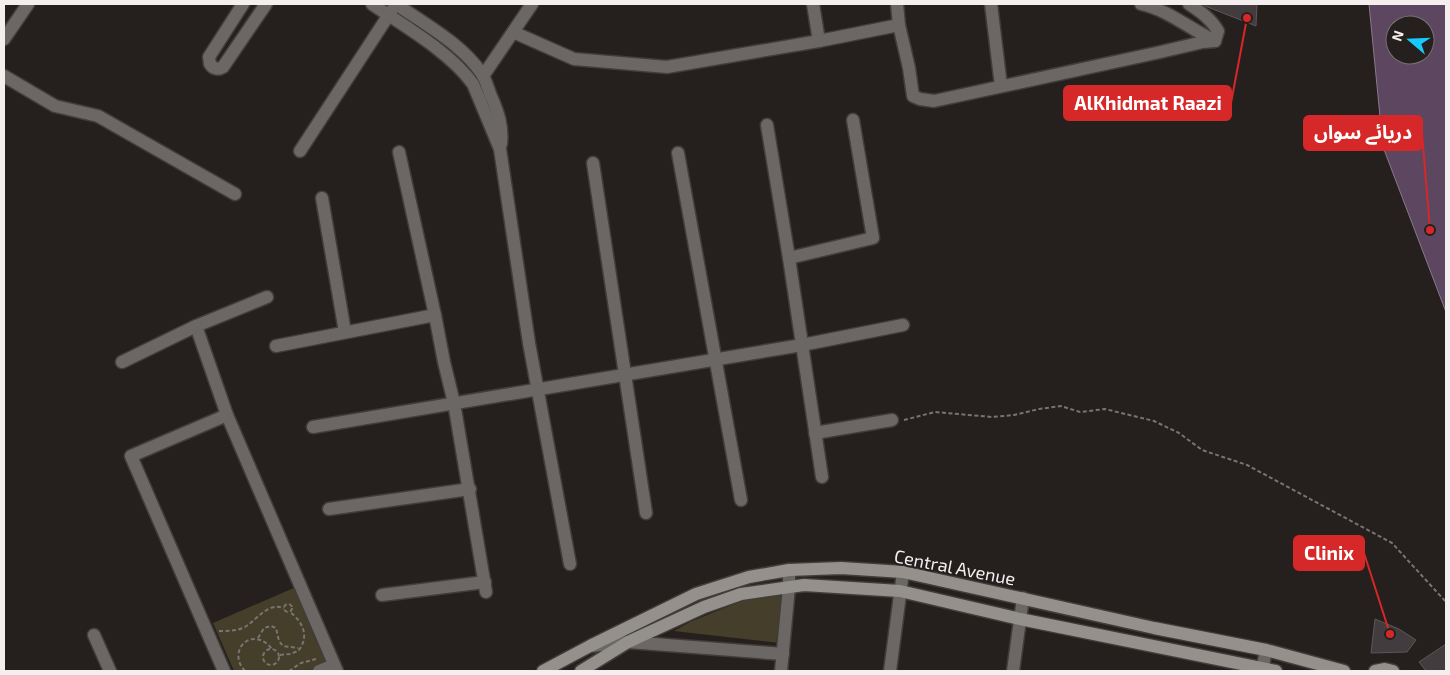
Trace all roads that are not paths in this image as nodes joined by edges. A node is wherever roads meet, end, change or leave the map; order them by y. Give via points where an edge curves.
1 (28, 4) edge
2 (243, 4) edge
3 (266, 4) edge
4 (372, 4) edge
5 (396, 4) edge
6 (532, 4) edge
7 (813, 4) edge
8 (897, 4) edge
9 (991, 4) edge
10 (1141, 4) edge
11 (1189, 4) edge
12 (389, 15) junction
13 (899, 25) junction
14 (513, 32) junction
15 (4, 39) edge
16 (819, 41) junction
17 (1215, 41) junction
18 (4, 76) edge
19 (483, 76) junction
20 (1001, 86) junction
21 (852, 120) dead end
22 (767, 125) dead end
23 (500, 149) junction
24 (300, 151) dead end
25 (398, 152) dead end
26 (678, 153) dead end
27 (593, 163) dead end
28 (235, 194) dead end
29 (322, 198) dead end
30 (789, 258) junction
31 (267, 297) dead end
32 (436, 315) junction
33 (903, 324) dead end
34 (196, 326) junction
35 (345, 332) junction
36 (802, 345) junction
37 (276, 346) dead end
38 (715, 360) junction
39 (122, 362) dead end
40 (625, 375) junction
41 (538, 389) junction
42 (454, 403) junction
43 (227, 415) junction
44 (892, 420) road end
45 (313, 427) dead end
46 (815, 433) junction
47 (822, 477) dead end
48 (470, 489) junction
49 (741, 500) dead end
50 (330, 509) dead end
51 (646, 513) dead end
52 (570, 564) dead end
53 (790, 570) junction
54 (903, 572) junction
55 (789, 587) junction
56 (900, 591) junction
57 (382, 595) dead end
58 (1023, 598) junction
59 (1020, 619) junction
60 (94, 635) dead end
61 (628, 642) junction
62 (590, 646) junction
63 (1266, 650) junction
64 (783, 654) junction
65 (328, 669) edge
66 (1263, 670) edge
67 (110, 671) edge
68 (224, 671) edge
69 (543, 671) edge
70 (581, 671) edge
71 (781, 671) edge
72 (890, 671) edge
73 (1014, 671) edge
74 (1276, 671) edge
75 (1344, 671) edge
76 (1375, 671) edge
77 (1393, 671) edge

1 - 15 street
2 - 3 street via 209,57 214,68 223,67
4 - 12 street
5 - 12 street
5 - 19 street via 452,42
6 - 14 street
7 - 16 street
8 - 13 street
9 - 20 street
10 - 17 street via 1155,7
11 - 17 street via 1213,23 1218,32
12 - 23 street via 431,44 467,75
12 - 24 street
13 - 16 street
13 - 20 street via 913,96 934,101
14 - 16 street via 574,59 667,67
14 - 19 street
17 - 20 street
18 - 28 street via 56,106 98,116
19 - 23 street via 500,117
21 - 30 street via 872,238
22 - 30 street
23 - 41 street
25 - 32 street
26 - 38 street
27 - 40 street
29 - 35 street
30 - 36 street
31 - 34 street
32 - 35 street
32 - 42 street
33 - 36 street
34 - 39 street
34 - 43 street
35 - 37 street
36 - 38 street
36 - 46 street
38 - 40 street
38 - 49 street
40 - 41 street
40 - 51 street
41 - 42 street
41 - 52 street
42 - 45 street
42 - 48 street
43 - 65 street
43 - 68 street via 131,456
44 - 46 street
46 - 47 street
48 - 50 street
48 - 57 street via 485,587
53 - 54 street, Central Avenue via 841,568
53 - 55 street
53 - 62 street, Central Avenue via 749,577 696,594
54 - 56 street
54 - 58 street, Central Avenue
55 - 56 street, Central Avenue via 804,585
55 - 61 street, Central Avenue via 741,594 704,607
55 - 64 street
56 - 59 street, Central Avenue
56 - 72 street
58 - 59 street
58 - 63 street, Central Avenue
59 - 66 street, Central Avenue
59 - 73 street
60 - 67 street
61 - 62 street
61 - 64 street
61 - 70 street, Central Avenue
62 - 69 street, Central Avenue
63 - 66 street
63 - 75 street, Central Avenue
64 - 71 street
66 - 74 street, Central Avenue
76 - 77 street

